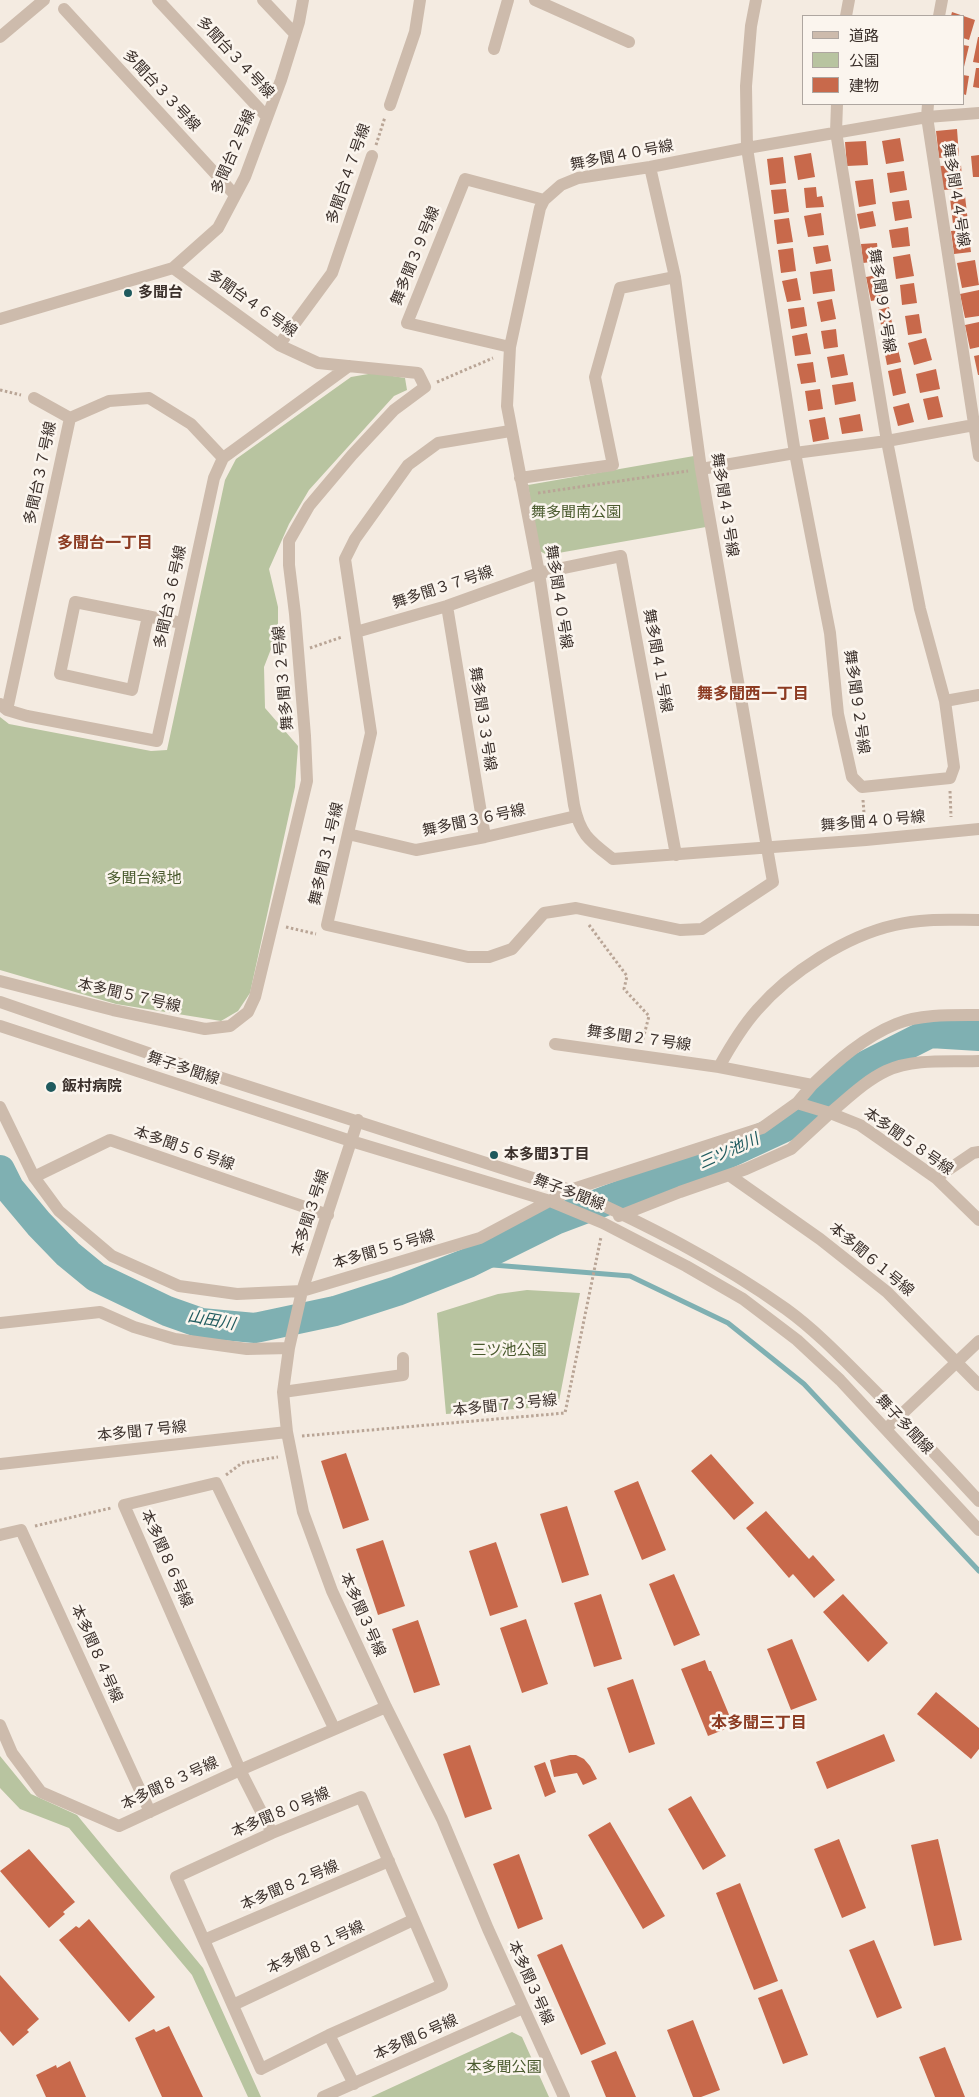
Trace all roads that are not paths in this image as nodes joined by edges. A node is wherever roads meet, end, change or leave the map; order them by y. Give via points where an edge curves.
1 (44, 0) edge
2 (158, 0) edge
3 (262, 0) edge
4 (303, 0) edge
5 (420, 0) edge
6 (508, 0) edge
7 (535, 0) edge
8 (756, 0) edge
9 (849, 0) edge
10 (942, 0) edge
11 (64, 9) dead end
12 (846, 15) edge
13 (939, 15) edge
14 (295, 34) junction
15 (0, 37) edge
16 (629, 42) dead end
17 (494, 50) dead end
18 (390, 105) road end
19 (837, 105) edge
20 (928, 105) edge
21 (979, 113) edge
22 (267, 117) junction
23 (927, 117) junction
24 (836, 132) junction
25 (747, 148) junction
26 (372, 156) road end
27 (650, 168) junction
28 (235, 195) junction
29 (544, 200) junction
30 (173, 268) junction
31 (674, 277) junction
32 (0, 319) edge
33 (279, 345) junction
34 (510, 347) junction
35 (349, 366) junction
36 (425, 387) joint
37 (34, 398) road end
38 (70, 418) junction
39 (974, 425) junction
40 (510, 430) junction
41 (887, 441) junction
42 (795, 453) junction
43 (979, 456) edge
44 (222, 458) junction
45 (701, 469) junction
46 (520, 478) junction
47 (539, 573) junction
48 (447, 606) junction
49 (148, 616) junction
50 (182, 623) junction
51 (356, 632) junction
52 (979, 695) edge
53 (944, 701) junction
54 (4, 707) edge
55 (576, 816) junction
56 (979, 828) edge
57 (348, 834) junction
58 (485, 837) junction
59 (766, 848) junction
60 (676, 855) junction
61 (979, 920) edge
62 (0, 981) edge
63 (0, 1002) edge
64 (248, 1012) joint
65 (979, 1015) edge
66 (0, 1026) edge
67 (555, 1044) dead end
68 (979, 1061) edge
69 (719, 1067) junction
70 (812, 1085) junction
71 (796, 1103) junction
72 (0, 1107) edge
73 (830, 1114) junction
74 (358, 1120) junction
75 (352, 1141) junction
76 (979, 1152) edge
77 (729, 1175) junction
78 (34, 1177) junction
79 (936, 1178) junction
80 (570, 1190) junction
81 (550, 1201) junction
82 (624, 1214) junction
83 (328, 1215) junction
84 (979, 1220) edge
85 (603, 1223) junction
86 (302, 1291) junction
87 (0, 1323) edge
88 (979, 1341) edge
89 (289, 1348) junction
90 (403, 1358) dead end
91 (957, 1361) junction
92 (979, 1385) edge
93 (283, 1392) junction
94 (900, 1416) junction
95 (886, 1429) junction
96 (287, 1432) junction
97 (0, 1464) edge
98 (979, 1501) edge
99 (979, 1530) edge
100 (0, 1534) edge
101 (386, 1707) junction
102 (0, 1725) edge
103 (334, 1728) junction
104 (240, 1770) junction
105 (150, 1812) junction
106 (272, 1833) junction
107 (388, 1861) junction
108 (413, 1920) junction
109 (204, 1940) junction
110 (233, 2005) junction
111 (523, 2008) junction
112 (329, 2035) junction
113 (354, 2084) junction
114 (323, 2097) edge
115 (564, 2097) edge

1 - 15 street
2 - 22 street, 多聞台３４号線
3 - 14 street
4 - 14 street, 多聞台２号線
5 - 18 street via 415,32
6 - 17 street
7 - 16 street
8 - 25 street, 舞多聞９２号線 via 746,86
9 - 12 street
10 - 13 street
11 - 28 street, 多聞台３３号線
14 - 22 street, 多聞台２号線
19 - 24 street, 舞多聞９２号線
20 - 23 street, 舞多聞４４号線
21 - 23 street, 舞多聞４０号線
22 - 28 street, 多聞台２号線
23 - 24 street, 舞多聞４０号線
23 - 39 street, 舞多聞４４号線
24 - 25 street, 舞多聞４０号線
24 - 41 street, 舞多聞９２号線
25 - 27 street, 舞多聞４０号線
25 - 42 street, 舞多聞９２号線
26 - 33 street, 多聞台４７号線 via 332,273
27 - 29 street, 舞多聞４０号線 via 578,178 561,185
27 - 31 street, 舞多聞４３号線
28 - 30 street, 多聞台２号線 via 218,228
29 - 34 street, 舞多聞４０号線
29 - 34 street, 舞多聞３９号線 via 465,180 407,324
30 - 32 street, 多聞台２号線
30 - 33 street, 多聞台４６号線
31 - 45 street, 舞多聞４３号線
31 - 46 street via 620,288 595,378 613,465
33 - 35 street, 多聞台４６号線 via 318,363
34 - 40 street, 舞多聞４０号線 via 507,406
35 - 36 street, 多聞台４６号線 via 418,373
35 - 44 street
36 - 64 street, 舞多聞３２号線 via 394,410 352,455 309,506 289,541 307,781 255,997
37 - 38 street
38 - 44 street, 多聞台３７号線 via 109,401 148,398 191,424
38 - 54 street, 多聞台３７号線
39 - 41 street
39 - 43 street, 舞多聞４４号線
40 - 46 street, 舞多聞４０号線
40 - 51 street, 舞多聞３１号線 via 438,443 408,465 355,539 345,559
41 - 42 street
41 - 53 street, 舞多聞９２号線 via 920,609
42 - 45 street
42 - 53 street, 舞多聞９２号線 via 830,633 838,714 852,777 862,787 950,778 954,767
44 - 50 street, 多聞台３６号線 via 214,478
45 - 59 street, 舞多聞４３号線
46 - 47 street, 舞多聞４０号線
47 - 48 street, 舞多聞３７号線
47 - 55 street, 舞多聞４０号線
47 - 60 street, 舞多聞４１号線 via 621,556
48 - 51 street, 舞多聞３７号線
48 - 58 street, 舞多聞３３号線
49 - 49 street via 75,602 60,674 132,690
49 - 50 street
50 - 54 street, 多聞台３６号線 via 156,741 27,716
51 - 57 street, 舞多聞３１号線 via 371,733
52 - 53 street
55 - 58 street, 舞多聞３６号線
55 - 60 street, 舞多聞４０号線 via 587,839 613,860
56 - 59 street, 舞多聞４０号線
57 - 58 street, 舞多聞３６号線 via 416,850
57 - 59 street, 舞多聞３１号線 via 327,925 468,957 489,957 512,949 544,913 576,908 680,930 702,929 774,882
59 - 60 street, 舞多聞４０号線
61 - 69 street via 937,919 896,924 862,935 823,956 788,981 757,1010
62 - 64 street, 本多聞５７号線 via 112,1010 206,1029 230,1026
63 - 74 street, 舞子多聞線 via 200,1071
65 - 70 street via 938,1015 896,1024 862,1043
66 - 75 street, 舞子多聞線
67 - 69 street, 舞多聞２７号線
68 - 73 street via 920,1062 886,1071
69 - 70 street, 舞多聞２７号線
70 - 71 street, 本多聞５５号線
71 - 73 street
71 - 80 street, 本多聞５５号線 via 762,1128
72 - 78 street, 本多聞５５号線
73 - 77 street via 791,1149
73 - 79 street, 本多聞５８号線 via 860,1125
74 - 75 street, 本多聞３号線
74 - 80 street, 舞子多聞線
75 - 81 street, 舞子多聞線
75 - 83 street, 本多聞３号線
76 - 79 street
77 - 82 street
77 - 91 street, 本多聞６１号線 via 820,1239 887,1292
78 - 83 street, 本多聞５６号線 via 110,1140
78 - 86 street, 本多聞５５号線 via 59,1211 112,1256 179,1286 237,1294
79 - 84 street, 本多聞５８号線
80 - 81 street, 本多聞５５号線
80 - 82 street, 舞子多聞線
81 - 85 street, 舞子多聞線
81 - 86 street, 本多聞５５号線 via 480,1238
82 - 85 street
82 - 94 street, 舞子多聞線 via 725,1268 787,1310 835,1350
83 - 86 street, 本多聞３号線
85 - 95 street, 舞子多聞線 via 743,1299 797,1340
86 - 89 street, 本多聞３号線
87 - 89 street via 100,1312 134,1327 175,1339 247,1349
88 - 91 street
89 - 93 street, 本多聞３号線
90 - 93 street via 404,1380
91 - 92 street, 本多聞６１号線
91 - 94 street
93 - 96 street, 本多聞３号線
94 - 95 street
94 - 98 street, 舞子多聞線
95 - 99 street, 舞子多聞線
96 - 97 street, 本多聞７号線
96 - 101 street, 本多聞３号線 via 304,1512 332,1592
100 - 105 street, 本多聞８４号線 via 21,1530
101 - 103 street, 本多聞８３号線
101 - 111 street, 本多聞３号線 via 442,1819
102 - 105 street, 本多聞８３号線 via 12,1753 41,1792 119,1826
103 - 104 street, 本多聞８３号線
103 - 104 street, 本多聞８６号線 via 216,1483 124,1506
104 - 105 street, 本多聞８３号線
104 - 106 street, 本多聞８６号線
106 - 107 street, 本多聞８０号線 via 361,1797
106 - 109 street, 本多聞８０号線 via 176,1877
107 - 108 street, 本多聞８０号線
107 - 109 street, 本多聞８２号線
108 - 110 street, 本多聞８１号線
108 - 112 street, 本多聞８０号線 via 442,1985
109 - 110 street, 本多聞８０号線
110 - 112 street, 本多聞８０号線 via 261,2069
111 - 113 street, 本多聞６号線
111 - 115 street, 本多聞３号線
112 - 113 street
113 - 114 street, 本多聞６号線

